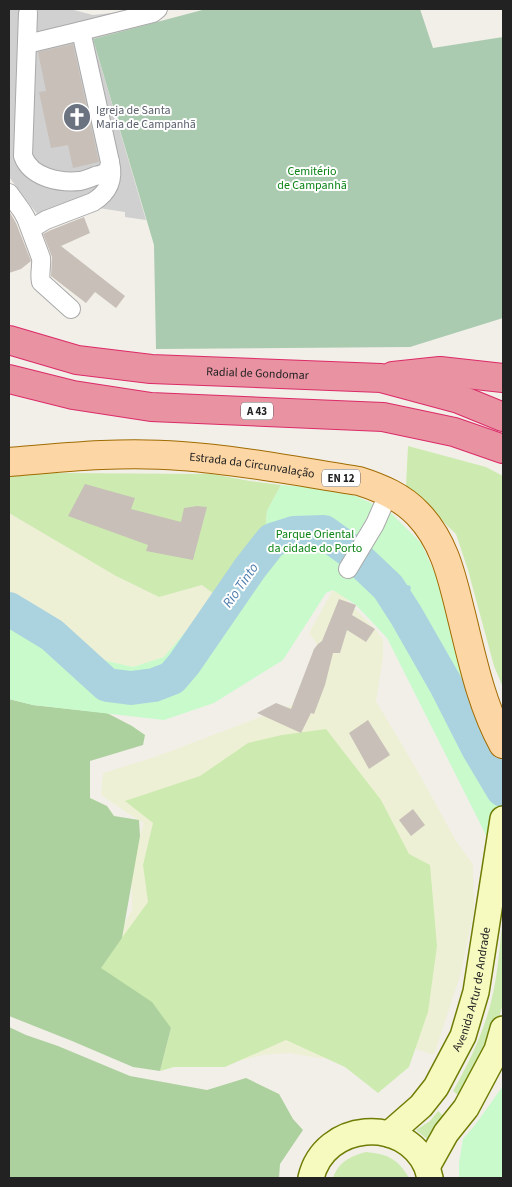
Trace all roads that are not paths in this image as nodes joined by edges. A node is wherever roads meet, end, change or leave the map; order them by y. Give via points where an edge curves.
1 (158, 9) edge
2 (28, 13) dead end
3 (81, 31) junction
4 (27, 44) junction
5 (110, 162) junction
6 (9, 193) edge
7 (31, 229) junction
8 (71, 309) dead end
9 (9, 340) edge
10 (381, 378) junction
11 (503, 378) edge
12 (9, 379) edge
13 (503, 417) edge
14 (503, 449) edge
15 (9, 462) edge
16 (389, 492) junction
17 (348, 569) dead end
18 (503, 744) edge
19 (503, 819) edge
20 (503, 1029) edge
21 (389, 1134) junction
22 (428, 1173) edge
23 (311, 1178) edge

1 - 3 street
2 - 4 street
3 - 4 street
3 - 5 street
4 - 5 street via 24,160 41,175 68,181 105,173
5 - 7 street via 111,180 100,198
6 - 7 street
7 - 8 street via 42,263 41,282
9 - 10 highway, Radial de Gondomar via 77,360 151,369
10 - 11 highway via 440,370
10 - 13 highway, Radial de Gondomar via 459,399
12 - 14 highway, A 43 via 73,396 151,407 383,417 454,432
15 - 16 main road, Estrada da Circunvalação / EN 12 via 84,456 180,456 228,460 359,481
16 - 17 street via 376,524
16 - 18 main road, Estrada da Circunvalação / EN 12 via 418,514 441,548 477,680
19 - 21 main road, Avenida Artur de Andrade via 476,992 463,1036 436,1088
20 - 22 main road via 497,1050 466,1108 446,1133
21 - 22 main road via 418,1152
21 - 23 main road via 370,1131 352,1134 336,1142 322,1155

